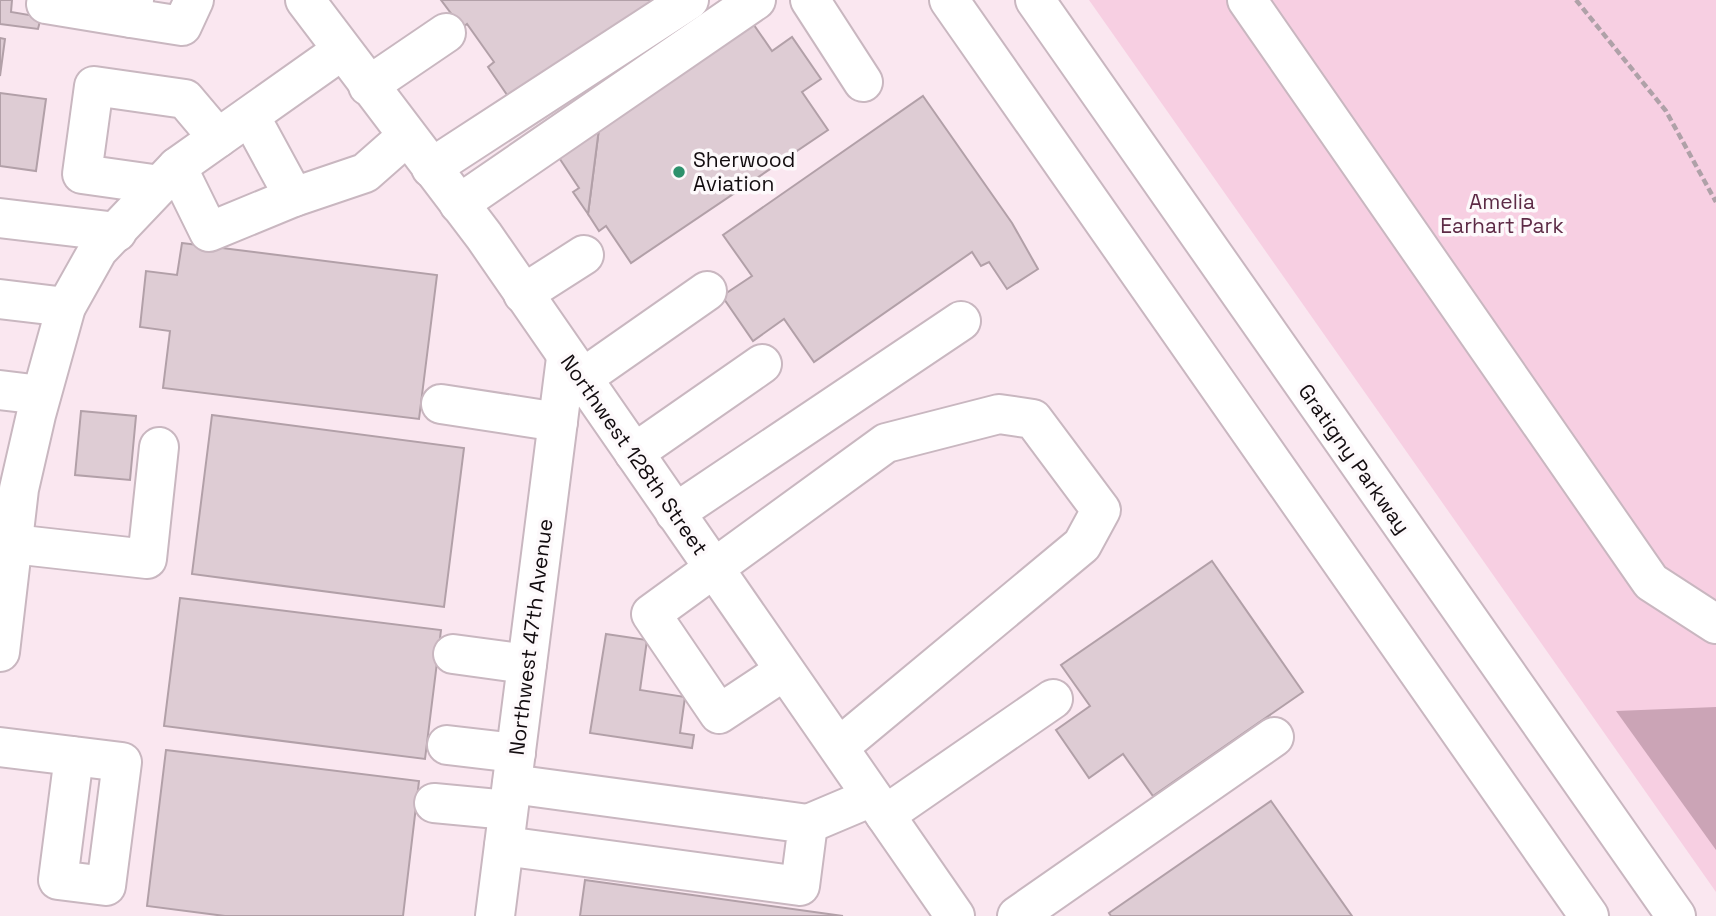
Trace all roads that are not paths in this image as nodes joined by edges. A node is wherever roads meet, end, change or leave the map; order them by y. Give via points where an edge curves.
1 (47, 0) edge
2 (194, 0) edge
3 (689, 0) edge
4 (756, 0) edge
5 (810, 0) edge
6 (949, 0) edge
7 (1035, 0) edge
8 (1247, 0) edge
9 (317, 4) edge
10 (133, 9) edge
11 (446, 33) dead end
12 (341, 51) junction
13 (863, 82) dead end
14 (368, 86) junction
15 (250, 116) junction
16 (407, 136) junction
17 (218, 138) junction
18 (431, 168) junction
19 (168, 176) junction
20 (294, 197) junction
21 (459, 204) junction
22 (0, 218) edge
23 (117, 232) junction
24 (584, 255) dead end
25 (707, 291) dead end
26 (523, 295) junction
27 (0, 299) edge
28 (66, 307) junction
29 (961, 321) dead end
30 (762, 364) dead end
31 (575, 368) junction
32 (0, 390) edge
33 (41, 395) junction
34 (440, 404) dead end
35 (558, 422) junction
36 (159, 447) dead end
37 (634, 453) junction
38 (13, 461) edge
39 (675, 513) junction
40 (13, 544) junction
41 (713, 566) junction
42 (1716, 624) edge
43 (0, 652) edge
44 (453, 654) dead end
45 (527, 664) junction
46 (784, 671) junction
47 (1053, 699) dead end
48 (1273, 737) dead end
49 (447, 746) dead end
50 (0, 747) edge
51 (839, 747) junction
52 (74, 756) dead end
53 (510, 799) junction
54 (434, 803) dead end
55 (878, 806) junction
56 (808, 824) junction
57 (495, 916) edge
58 (955, 916) edge
59 (1017, 916) edge
60 (1590, 916) edge
61 (1676, 916) edge

1 - 10 main road via 46,4
2 - 10 main road via 182,26
3 - 18 main road
4 - 21 main road
5 - 13 main road
6 - 60 main road
7 - 61 main road, Gratigny Parkway
8 - 42 main road via 1651,582
9 - 12 main road, Northwest 128th Street
11 - 14 main road
12 - 14 main road, Northwest 128th Street
12 - 15 main road
14 - 16 main road, Northwest 128th Street
15 - 17 main road
15 - 20 main road
16 - 18 main road, Northwest 128th Street
16 - 20 main road via 365,173
17 - 19 main road
17 - 19 main road via 184,99 94,86 82,174
18 - 21 main road, Northwest 128th Street
19 - 20 main road via 209,232
19 - 23 main road
21 - 26 main road, Northwest 128th Street
22 - 23 main road
23 - 28 main road via 98,250
24 - 26 main road
25 - 31 main road
26 - 31 main road, Northwest 128th Street
27 - 28 main road
28 - 33 main road
29 - 39 main road
30 - 37 main road
31 - 35 main road, Northwest 47th Avenue
31 - 37 main road, Northwest 128th Street
32 - 33 main road
33 - 38 main road
34 - 35 main road
35 - 45 main road, Northwest 47th Avenue
36 - 40 main road via 147,559
37 - 39 main road, Northwest 128th Street
38 - 40 main road
39 - 41 main road, Northwest 128th Street
40 - 43 main road
41 - 46 main road, Northwest 128th Street
41 - 46 main road via 651,614 658,625 719,713
41 - 51 main road via 886,443 999,414 1032,419 1101,510 1082,545
44 - 45 main road
45 - 53 main road, Northwest 47th Avenue
46 - 51 main road, Northwest 128th Street
47 - 55 main road
48 - 59 main road
49 - 53 main road
50 - 52 main road
51 - 55 main road, Northwest 128th Street
53 - 54 main road
53 - 56 main road
53 - 56 main road via 800,886
53 - 57 main road, Northwest 47th Avenue
55 - 56 main road
55 - 58 main road, Northwest 128th Street

